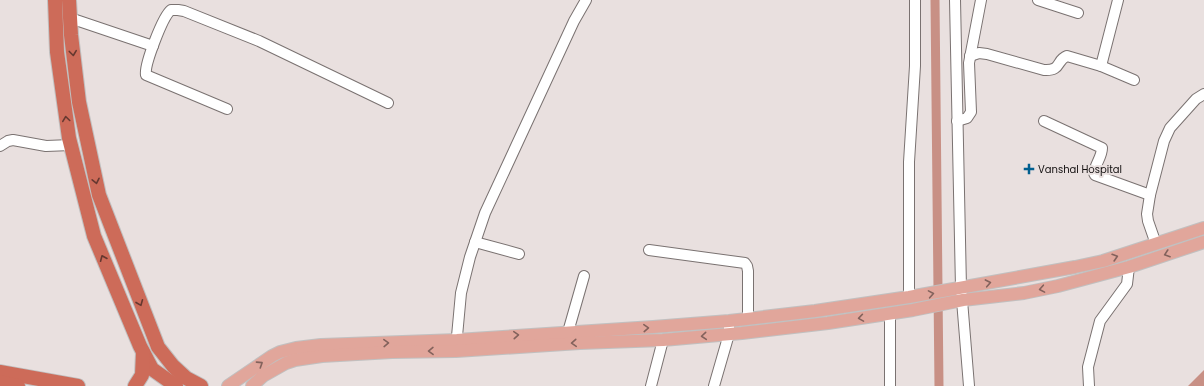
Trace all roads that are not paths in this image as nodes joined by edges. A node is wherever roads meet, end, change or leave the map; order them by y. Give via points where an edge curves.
1 (55, 0) edge
2 (69, 0) edge
3 (586, 0) edge
4 (915, 0) edge
5 (955, 0) edge
6 (981, 0) edge
7 (1038, 0) edge
8 (1118, 0) edge
9 (1078, 12) dead end
10 (70, 18) junction
11 (71, 35) junction
12 (56, 37) junction
13 (153, 46) junction
14 (970, 56) junction
15 (1101, 66) junction
16 (1134, 80) dead end
17 (1204, 94) edge
18 (388, 103) dead end
19 (227, 109) dead end
20 (957, 120) junction
21 (1044, 121) dead end
22 (71, 145) junction
23 (0, 146) edge
24 (1150, 195) junction
25 (1204, 228) edge
26 (474, 242) junction
27 (1204, 242) edge
28 (1156, 244) junction
29 (649, 250) dead end
30 (519, 254) dead end
31 (1129, 267) junction
32 (584, 276) dead end
33 (956, 295) junction
34 (910, 297) junction
35 (890, 313) junction
36 (748, 319) junction
37 (729, 321) junction
38 (568, 332) junction
39 (729, 334) junction
40 (662, 340) junction
41 (457, 345) junction
42 (143, 352) junction
43 (0, 372) edge
44 (0, 382) edge
45 (18, 386) edge
46 (78, 386) edge
47 (135, 386) edge
48 (176, 386) edge
49 (201, 386) edge
50 (228, 386) edge
51 (252, 386) edge
52 (651, 386) edge
53 (714, 386) edge
54 (890, 386) edge
55 (968, 386) edge
56 (1089, 386) edge

1 - 12 highway
2 - 10 highway
3 - 26 street via 488,206
4 - 34 street via 915,66 909,162
5 - 20 street
6 - 14 street
7 - 9 street
8 - 15 street
10 - 11 highway
10 - 13 street
11 - 12 highway
11 -> 49 highway via 79,102 99,196 158,346 173,366 186,378
22 -> 12 highway
13 - 18 street via 166,15 171,10 178,10 259,41
13 - 19 street via 146,65 146,75
14 - 15 street via 987,54 1044,70 1057,67 1062,58 1067,56
14 - 20 street via 971,112 967,118
15 - 16 street
17 - 24 street via 1196,99 1166,134
20 - 33 street
21 - 24 street via 1102,148 1094,169 1095,175
22 - 23 street via 46,146 13,140
42 -> 22 highway via 94,236
24 - 28 street via 1147,214
25 - 28 main road
26 - 30 street
26 - 41 street via 461,292
27 -> 31 main road
33 -> 28 main road via 1103,260
29 - 36 street via 745,263 748,270
31 -> 33 main road via 1058,286 1024,292
31 - 56 street via 1127,284 1100,321 1088,367
32 - 38 street
34 -> 33 main road
33 - 35 main road via 913,310
33 - 55 street
34 - 36 main road
35 -> 39 main road
35 - 54 street
36 - 37 main road
38 -> 37 main road
37 - 39 street
41 -> 38 main road
39 -> 40 main road
39 - 53 street
40 -> 41 main road
40 - 52 street
50 -> 41 main road via 272,356 296,348
41 -> 51 main road via 295,360 276,368
42 - 47 highway via 142,375
42 - 48 highway via 152,369
43 - 46 highway
44 - 45 highway

